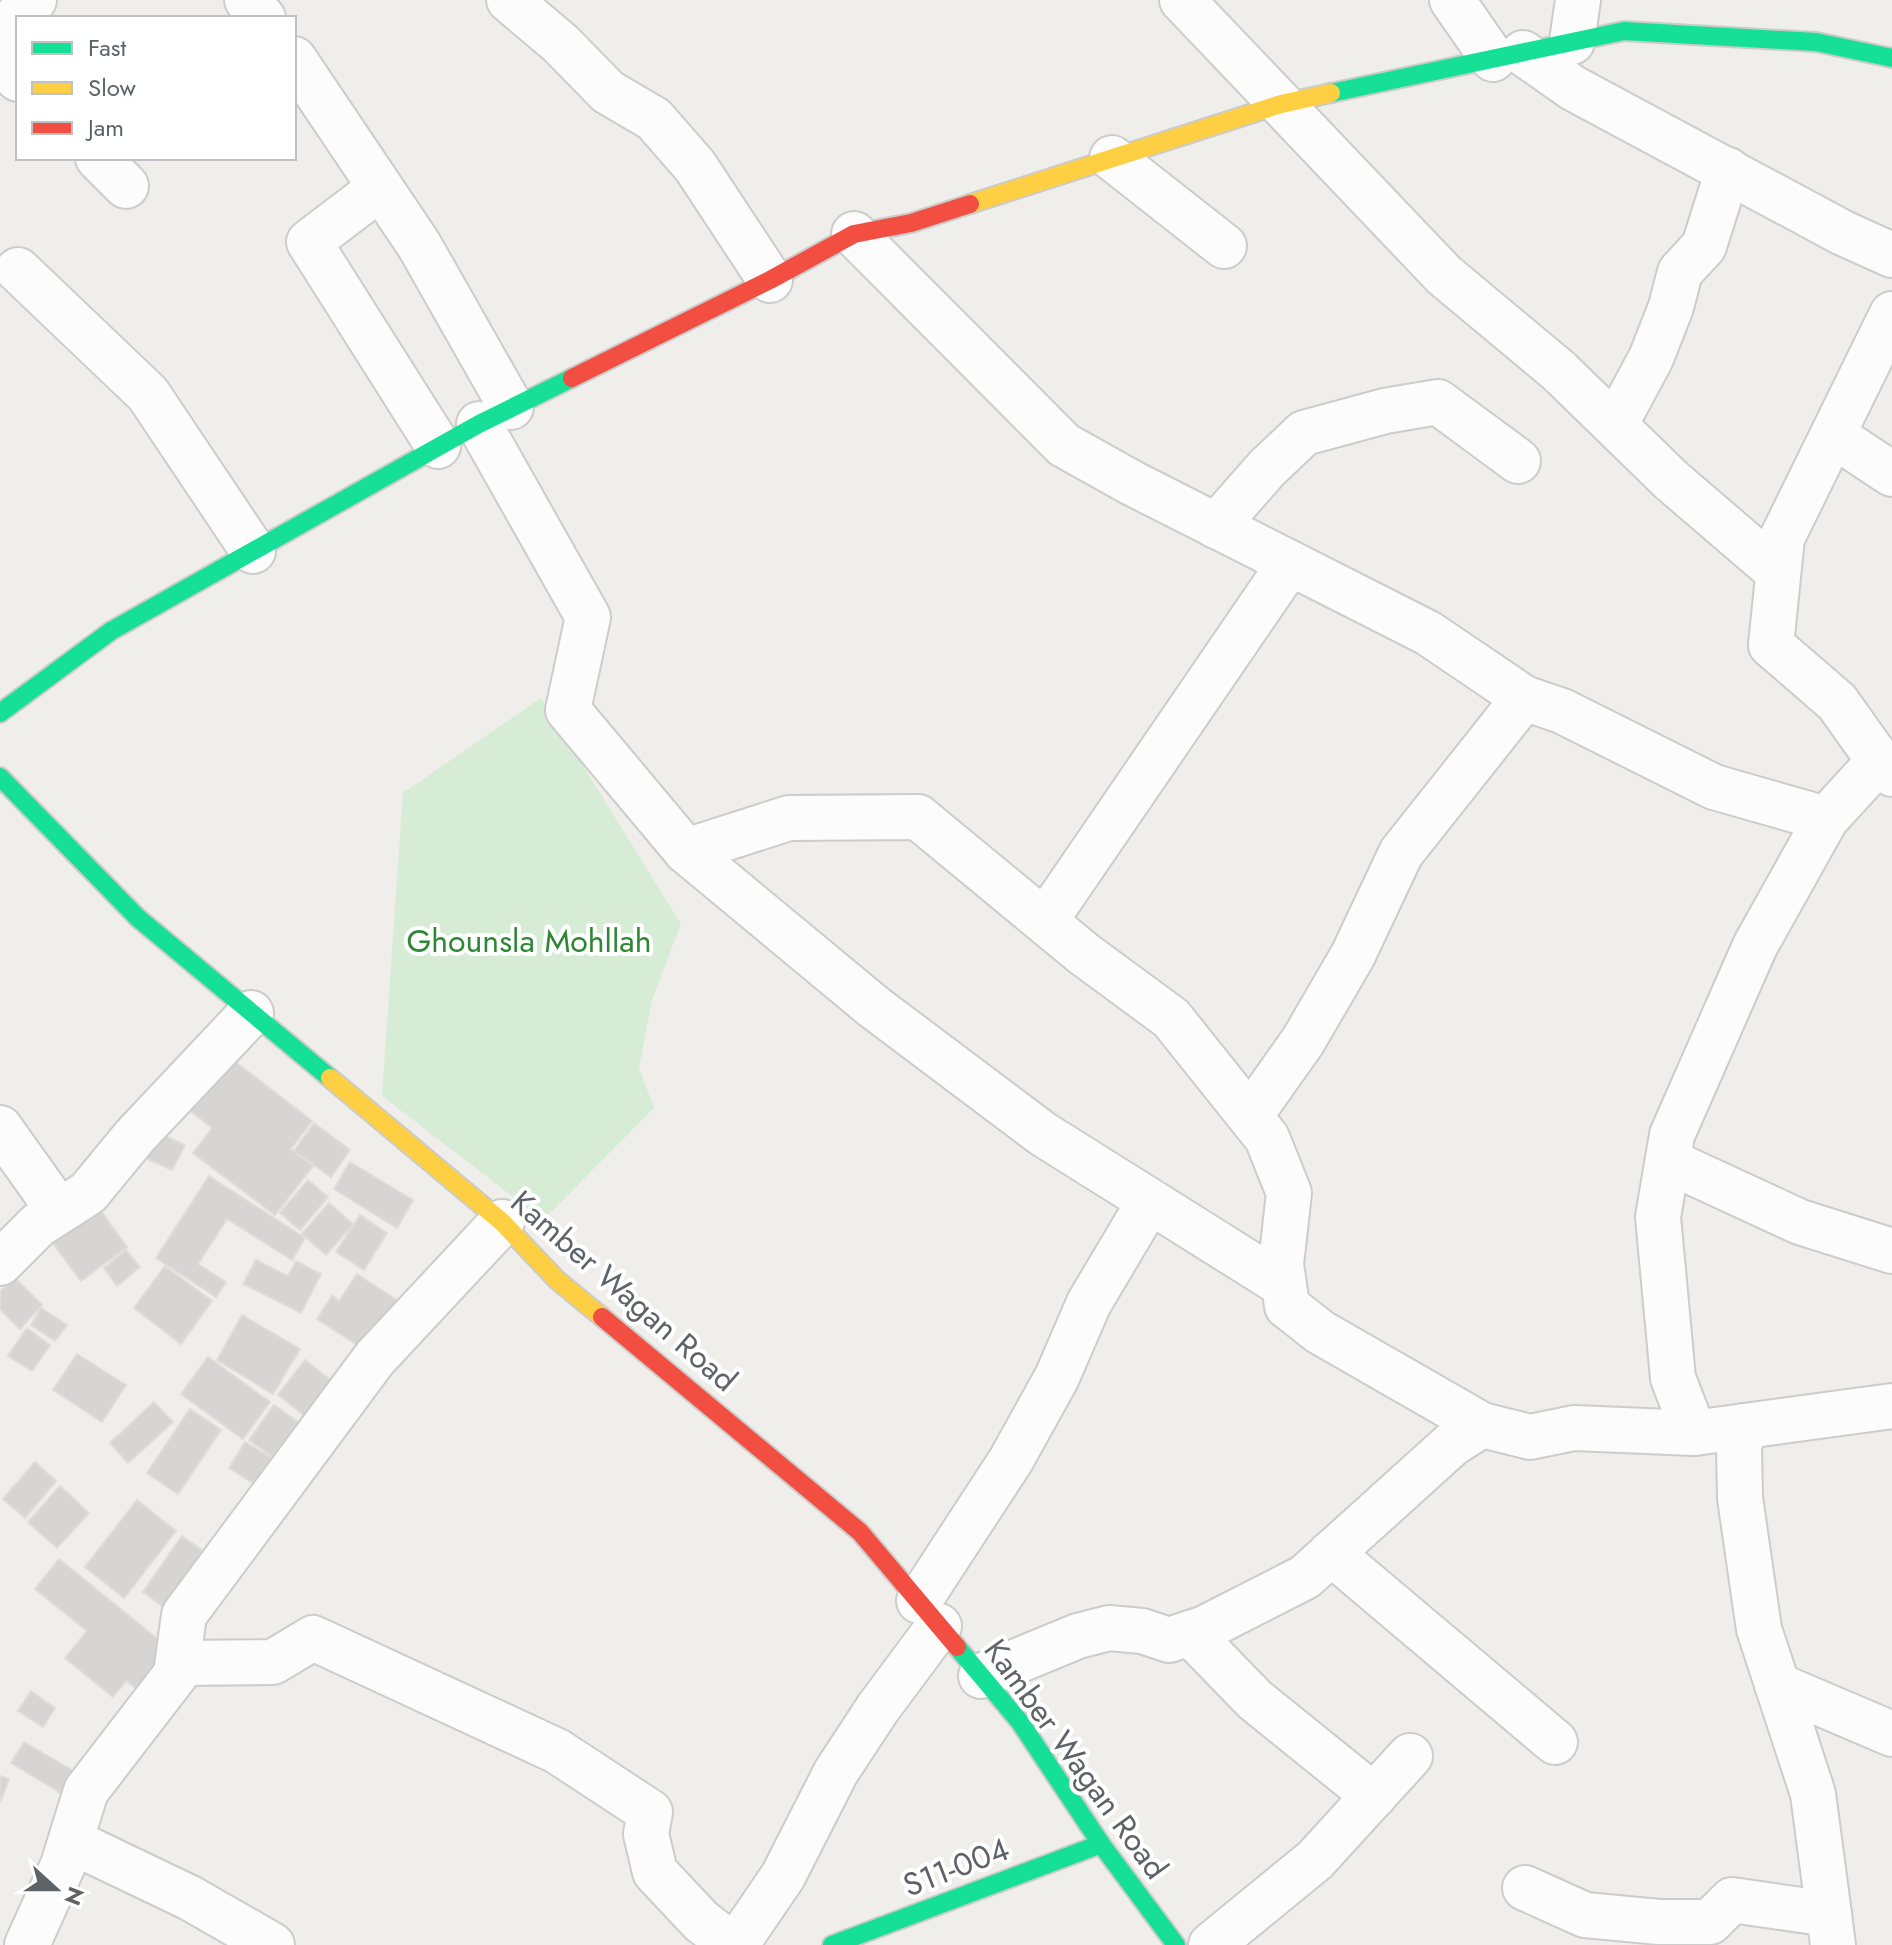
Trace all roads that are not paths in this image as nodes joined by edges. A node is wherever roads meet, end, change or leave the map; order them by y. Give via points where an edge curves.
1 (34, 0) edge
2 (247, 0) edge
3 (509, 0) edge
4 (1182, 0) edge
5 (1452, 0) edge
6 (18, 16) edge
7 (261, 16) edge
8 (16, 17) edge
9 (1575, 21) edge
10 (0, 33) edge
11 (1508, 56) junction
12 (1892, 58) edge
13 (0, 61) edge
14 (296, 62) edge
15 (16, 77) edge
16 (1281, 104) junction
17 (1112, 158) junction
18 (1728, 170) junction
19 (380, 188) junction
20 (854, 234) junction
21 (1224, 246) dead end
22 (1892, 255) edge
23 (18, 270) dead end
24 (770, 280) junction
25 (1892, 314) edge
26 (495, 416) junction
27 (1615, 425) junction
28 (1833, 435) junction
29 (438, 446) junction
30 (1518, 461) dead end
31 (1892, 474) edge
32 (1216, 526) junction
33 (253, 551) junction
34 (1290, 563) junction
35 (1777, 571) junction
36 (1524, 698) junction
37 (0, 713) edge
38 (1886, 768) edge
39 (0, 777) edge
40 (1826, 819) junction
41 (686, 851) junction
42 (1045, 921) junction
43 (251, 1013) junction
44 (1250, 1116) junction
45 (0, 1128) edge
46 (1668, 1161) junction
47 (1149, 1202) junction
48 (59, 1211) junction
49 (502, 1222) junction
50 (1892, 1251) edge
51 (0, 1263) edge
52 (1282, 1284) junction
53 (1890, 1397) edge
54 (1482, 1425) junction
55 (1744, 1426) junction
56 (1694, 1433) junction
57 (1331, 1553) junction
58 (929, 1614) junction
59 (1190, 1633) junction
60 (178, 1663) junction
61 (981, 1676) junction
62 (1777, 1685) junction
63 (1892, 1734) edge
64 (1555, 1742) dead end
65 (1410, 1756) dead end
66 (1374, 1796) junction
67 (71, 1841) junction
68 (1101, 1844) junction
69 (1525, 1888) dead end
70 (1574, 1930) edge
71 (1831, 1930) edge
72 (27, 1945) edge
73 (272, 1945) edge
74 (734, 1945) edge
75 (832, 1945) edge
76 (1176, 1945) edge
77 (1211, 1945) edge

1 - 6 street
2 - 7 street
3 - 24 street via 608,92 654,119 695,166
4 - 16 street
5 - 11 street
8 - 10 street
9 - 11 main road
9 - 12 main road via 1624,31 1816,42
11 - 16 main road
11 - 18 street
13 - 15 street
14 - 19 street
16 - 17 main road
16 - 27 street via 1444,275
17 - 20 main road via 911,223
17 - 21 street
18 - 22 street
18 - 27 street via 1704,246 1680,272 1651,358
19 - 26 street via 419,245
19 - 29 street via 309,242
20 - 24 main road
20 - 32 street via 1064,445
23 - 33 street via 148,394
24 - 26 main road
25 - 28 street
26 - 29 main road
26 - 41 street via 588,617 568,710
27 - 35 street
28 - 31 street
28 - 35 street via 1782,538
29 - 33 main road
30 - 32 street via 1438,402 1385,411 1304,433
32 - 34 street
33 - 37 main road via 111,631
34 - 36 street via 1428,633
34 - 42 street
35 - 38 street via 1771,645 1837,702
36 - 40 street via 1562,711 1714,787
36 - 44 street via 1401,853 1325,1005
38 - 40 street
39 - 43 main road, Kamber Wagan Road via 138,918
40 - 46 street via 1755,946 1672,1135
41 - 42 street via 789,818 918,817
41 - 47 street via 874,1007 1043,1134
42 - 44 street via 1171,1018
43 - 48 street via 88,1193
43 - 49 main road, Kamber Wagan Road
44 - 52 street via 1267,1138 1289,1193
45 - 48 street
46 - 50 street via 1800,1222
46 - 56 street via 1659,1232 1673,1378
47 - 52 street
47 - 58 street via 1089,1303 1057,1377
48 - 51 street
49 - 58 main road, Kamber Wagan Road via 557,1280 860,1532
49 - 60 street via 375,1358 184,1615
52 - 54 street via 1287,1306 1320,1332
53 - 55 street
54 - 56 street via 1530,1437 1574,1428
54 - 57 street via 1452,1444
55 - 56 street
55 - 62 street via 1740,1498 1759,1629
57 - 59 street via 1305,1577
57 - 64 street
58 - 61 main road, Kamber Wagan Road
58 - 74 street via 836,1772 783,1876
59 - 61 street via 1169,1640 1109,1628
59 - 66 street via 1255,1700
60 - 67 street via 176,1674 86,1791
60 - 74 street via 273,1662 313,1638 557,1751 650,1812 646,1834 655,1872 701,1921
61 - 68 main road, Kamber Wagan Road via 1020,1722
62 - 63 street
62 - 71 street via 1813,1794
65 - 66 street
66 - 77 street via 1315,1860
67 - 72 street
67 - 73 street via 190,1898
68 - 75 main road, S11-004
68 - 76 main road, Kamber Wagan Road
69 - 70 street
70 - 71 street via 1710,1922 1732,1900

